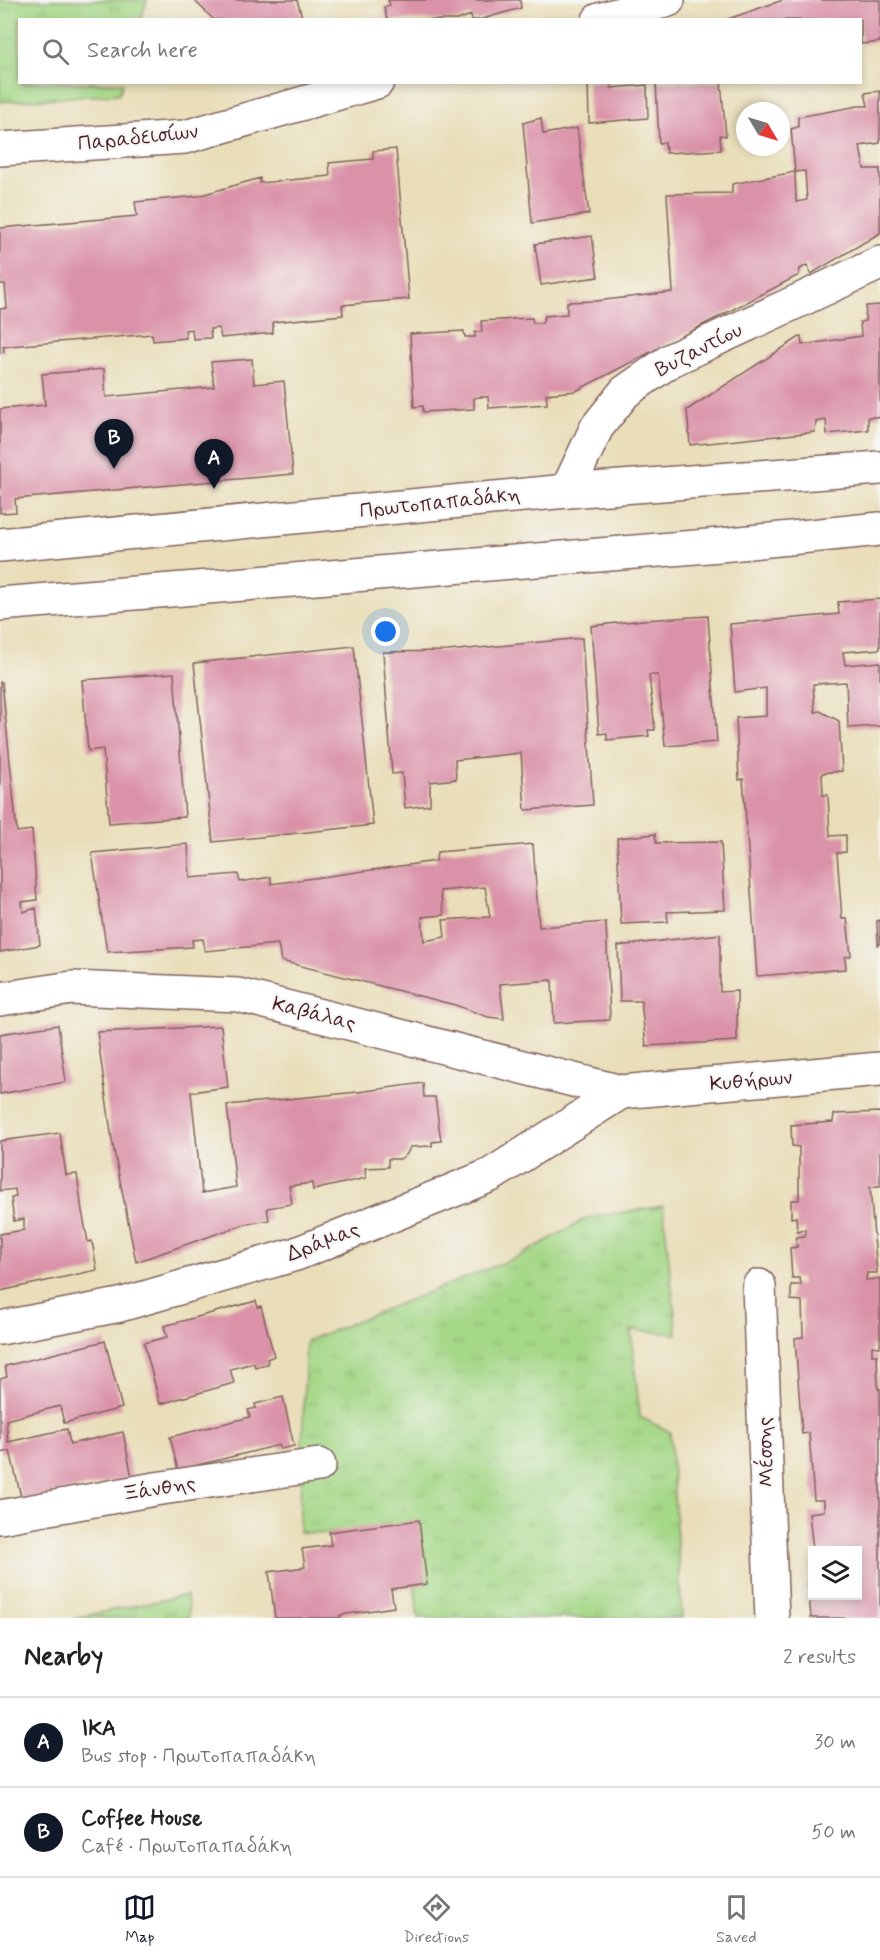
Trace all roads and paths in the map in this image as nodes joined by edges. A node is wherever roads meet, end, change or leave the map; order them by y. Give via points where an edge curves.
1 (668, 0) edge
2 (606, 18) edge
3 (370, 84) edge
4 (0, 149) edge
5 (880, 263) edge
6 (880, 468) edge
7 (567, 491) junction
8 (880, 529) edge
9 (0, 545) edge
10 (0, 604) edge
11 (0, 999) edge
12 (880, 1069) edge
13 (621, 1092) junction
14 (759, 1286) dead end
15 (0, 1328) edge
16 (319, 1465) dead end
17 (0, 1517) edge
18 (772, 1618) edge

1 - 2 street
3 - 4 street, Παραδεισίων via 185,137
5 - 7 street, Βυζαντίου via 671,360 625,392 597,427
6 - 7 street, Πρωτοπαπαδάκη
7 - 9 street, Πρωτοπαπαδάκη
8 - 10 street
11 - 13 street, Καβάλας via 72,988 238,995
12 - 13 street, Κυθήρων
13 - 15 street, Δράμας via 491,1175 296,1254 120,1305
14 - 18 street, Μέσσης
16 - 17 street, Ξάνθης

